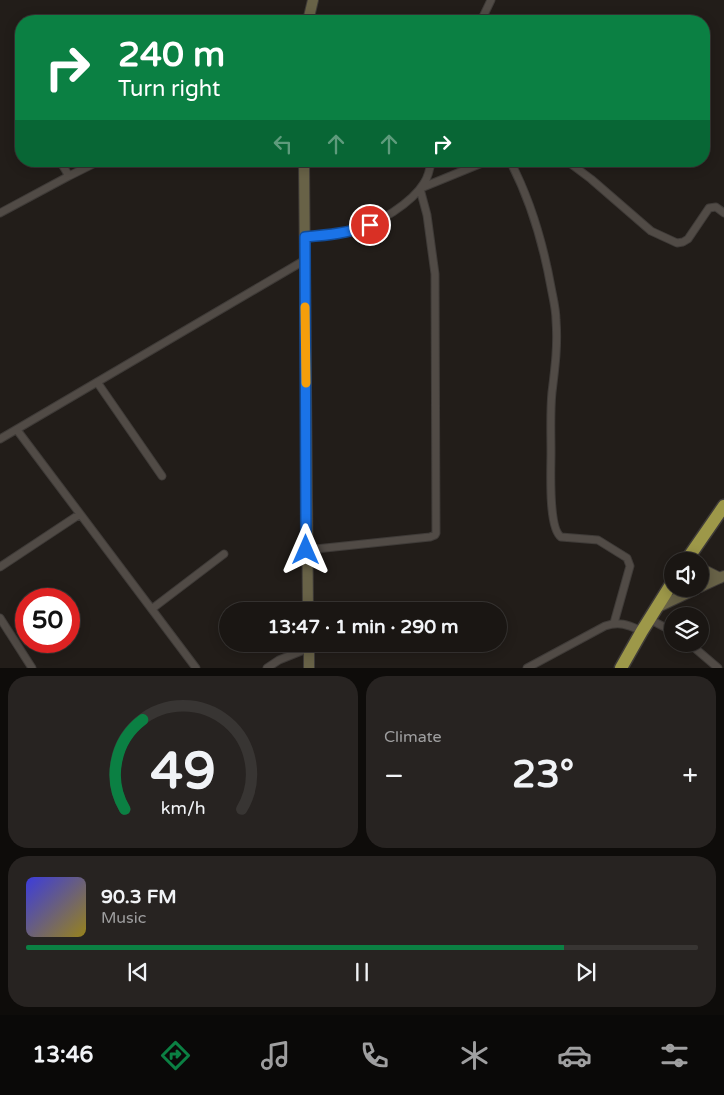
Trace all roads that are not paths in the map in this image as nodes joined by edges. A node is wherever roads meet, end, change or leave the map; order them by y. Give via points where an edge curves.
1 (313, 0) edge
2 (491, 0) edge
3 (309, 15) edge
4 (484, 15) edge
5 (64, 167) edge
6 (88, 167) edge
7 (304, 167) edge
8 (429, 167) edge
9 (473, 167) edge
10 (513, 167) edge
11 (575, 167) edge
12 (69, 176) junction
13 (420, 189) junction
14 (4, 207) edge
15 (0, 213) edge
16 (724, 213) edge
17 (305, 237) junction
18 (305, 260) junction
19 (97, 382) junction
20 (17, 430) junction
21 (0, 439) edge
22 (162, 476) dead end
23 (724, 506) edge
24 (80, 514) junction
25 (306, 550) junction
26 (692, 552) edge
27 (224, 554) dead end
28 (0, 566) edge
29 (709, 572) edge
30 (722, 577) edge
31 (709, 583) edge
32 (664, 596) edge
33 (678, 597) edge
34 (308, 602) edge
35 (658, 606) junction
36 (153, 608) junction
37 (0, 618) edge
38 (649, 619) junction
39 (614, 623) junction
40 (664, 627) edge
41 (642, 631) junction
42 (296, 652) edge
43 (309, 652) edge
44 (699, 652) edge
45 (32, 668) edge
46 (196, 668) edge
47 (268, 668) edge
48 (308, 668) edge
49 (527, 668) edge
50 (622, 668) edge
51 (718, 668) edge

1 - 3 main road
2 - 4 street
5 - 12 street
6 - 12 street
7 - 17 main road
8 - 13 street
9 - 13 street
10 - 39 street via 532,212 556,319 551,434 552,509 556,531 561,537 598,540 627,558 630,566
11 - 16 street via 651,231 677,243 688,239 709,208 716,207
12 - 14 street
13 - 17 street via 370,225 346,232
13 - 25 street via 435,274 436,533 430,537
14 - 15 street
17 - 18 main road
18 - 19 street
18 - 25 main road
19 - 20 street
19 - 22 street
20 - 21 street
20 - 24 street
23 - 26 highway
24 - 28 street
24 - 36 street
25 - 34 main road
27 - 36 street
29 - 30 main road
30 - 31 main road
32 - 35 highway
33 - 35 main road
35 - 38 highway
36 - 46 street
37 - 45 street
38 - 40 street
38 - 41 highway
39 - 41 street
39 - 49 street
41 - 50 highway
42 - 47 street
43 - 48 main road
44 - 51 street

